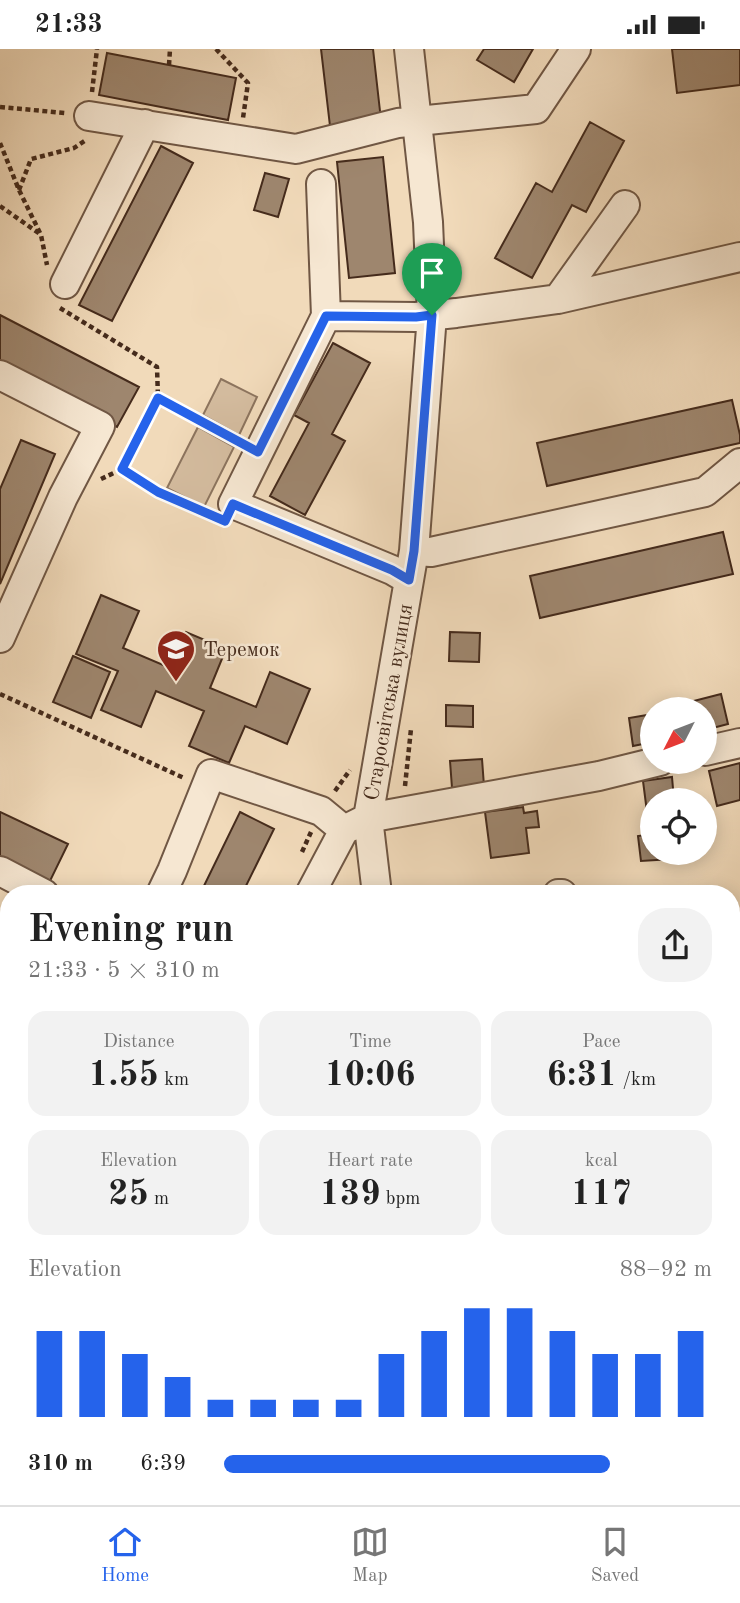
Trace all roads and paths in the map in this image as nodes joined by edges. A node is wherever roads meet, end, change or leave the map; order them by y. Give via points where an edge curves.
1 (97, 49) edge
2 (170, 49) edge
3 (216, 49) edge
4 (409, 49) edge
5 (576, 49) edge
6 (169, 65) dead end
7 (0, 107) edge
8 (102, 118) junction
9 (418, 121) junction
10 (145, 124) junction
11 (240, 140) junction
12 (0, 143) edge
13 (321, 184) dead end
14 (19, 190) junction
15 (625, 205) dead end
16 (0, 206) edge
17 (41, 235) junction
18 (740, 257) edge
19 (56, 286) junction
20 (558, 299) junction
21 (432, 315) junction
22 (326, 316) junction
23 (0, 375) edge
24 (158, 398) junction
25 (258, 452) junction
26 (740, 463) edge
27 (122, 469) junction
28 (98, 480) dead end
29 (233, 504) junction
30 (414, 551) junction
31 (409, 580) junction
32 (0, 638) edge
33 (0, 694) edge
34 (740, 743) edge
35 (718, 748) edge
36 (640, 766) edge
37 (351, 769) dead end
38 (205, 788) junction
39 (320, 811) junction
40 (356, 824) junction
41 (299, 859) dead end
42 (0, 871) edge
43 (27, 885) edge
44 (165, 885) edge
45 (316, 885) edge
46 (374, 885) edge

1 - 8 path
2 - 6 path
3 - 11 path via 248,83
4 - 9 street, Старосвітська вулиця
5 - 9 street via 536,110
7 - 8 path
8 - 10 street
8 - 14 path via 74,148 31,159
9 - 11 street via 296,149
9 - 21 street, Старосвітська вулиця
10 - 11 street
10 - 19 street
12 - 14 path
13 - 22 street
14 - 17 path
15 - 20 street
16 - 17 path
17 - 19 path
18 - 20 street
19 - 24 path via 157,367
20 - 21 street
21 - 22 street
21 - 30 street, Старосвітська вулиця
22 - 25 street
23 - 32 street via 100,426 62,497
24 - 25 path
24 - 27 path
25 - 29 street
26 - 30 street via 705,492 431,552
27 - 28 path
27 - 29 path via 158,492 225,521
29 - 31 street
30 - 31 street, Старосвітська вулиця
31 - 40 street, Старосвітська вулиця
33 - 38 path
34 - 35 street
36 - 40 street
37 - 39 path
38 - 39 street via 211,774
38 - 44 street
39 - 40 street
39 - 41 path
40 - 45 street
40 - 46 street, Старосвітська вулиця
42 - 43 street

